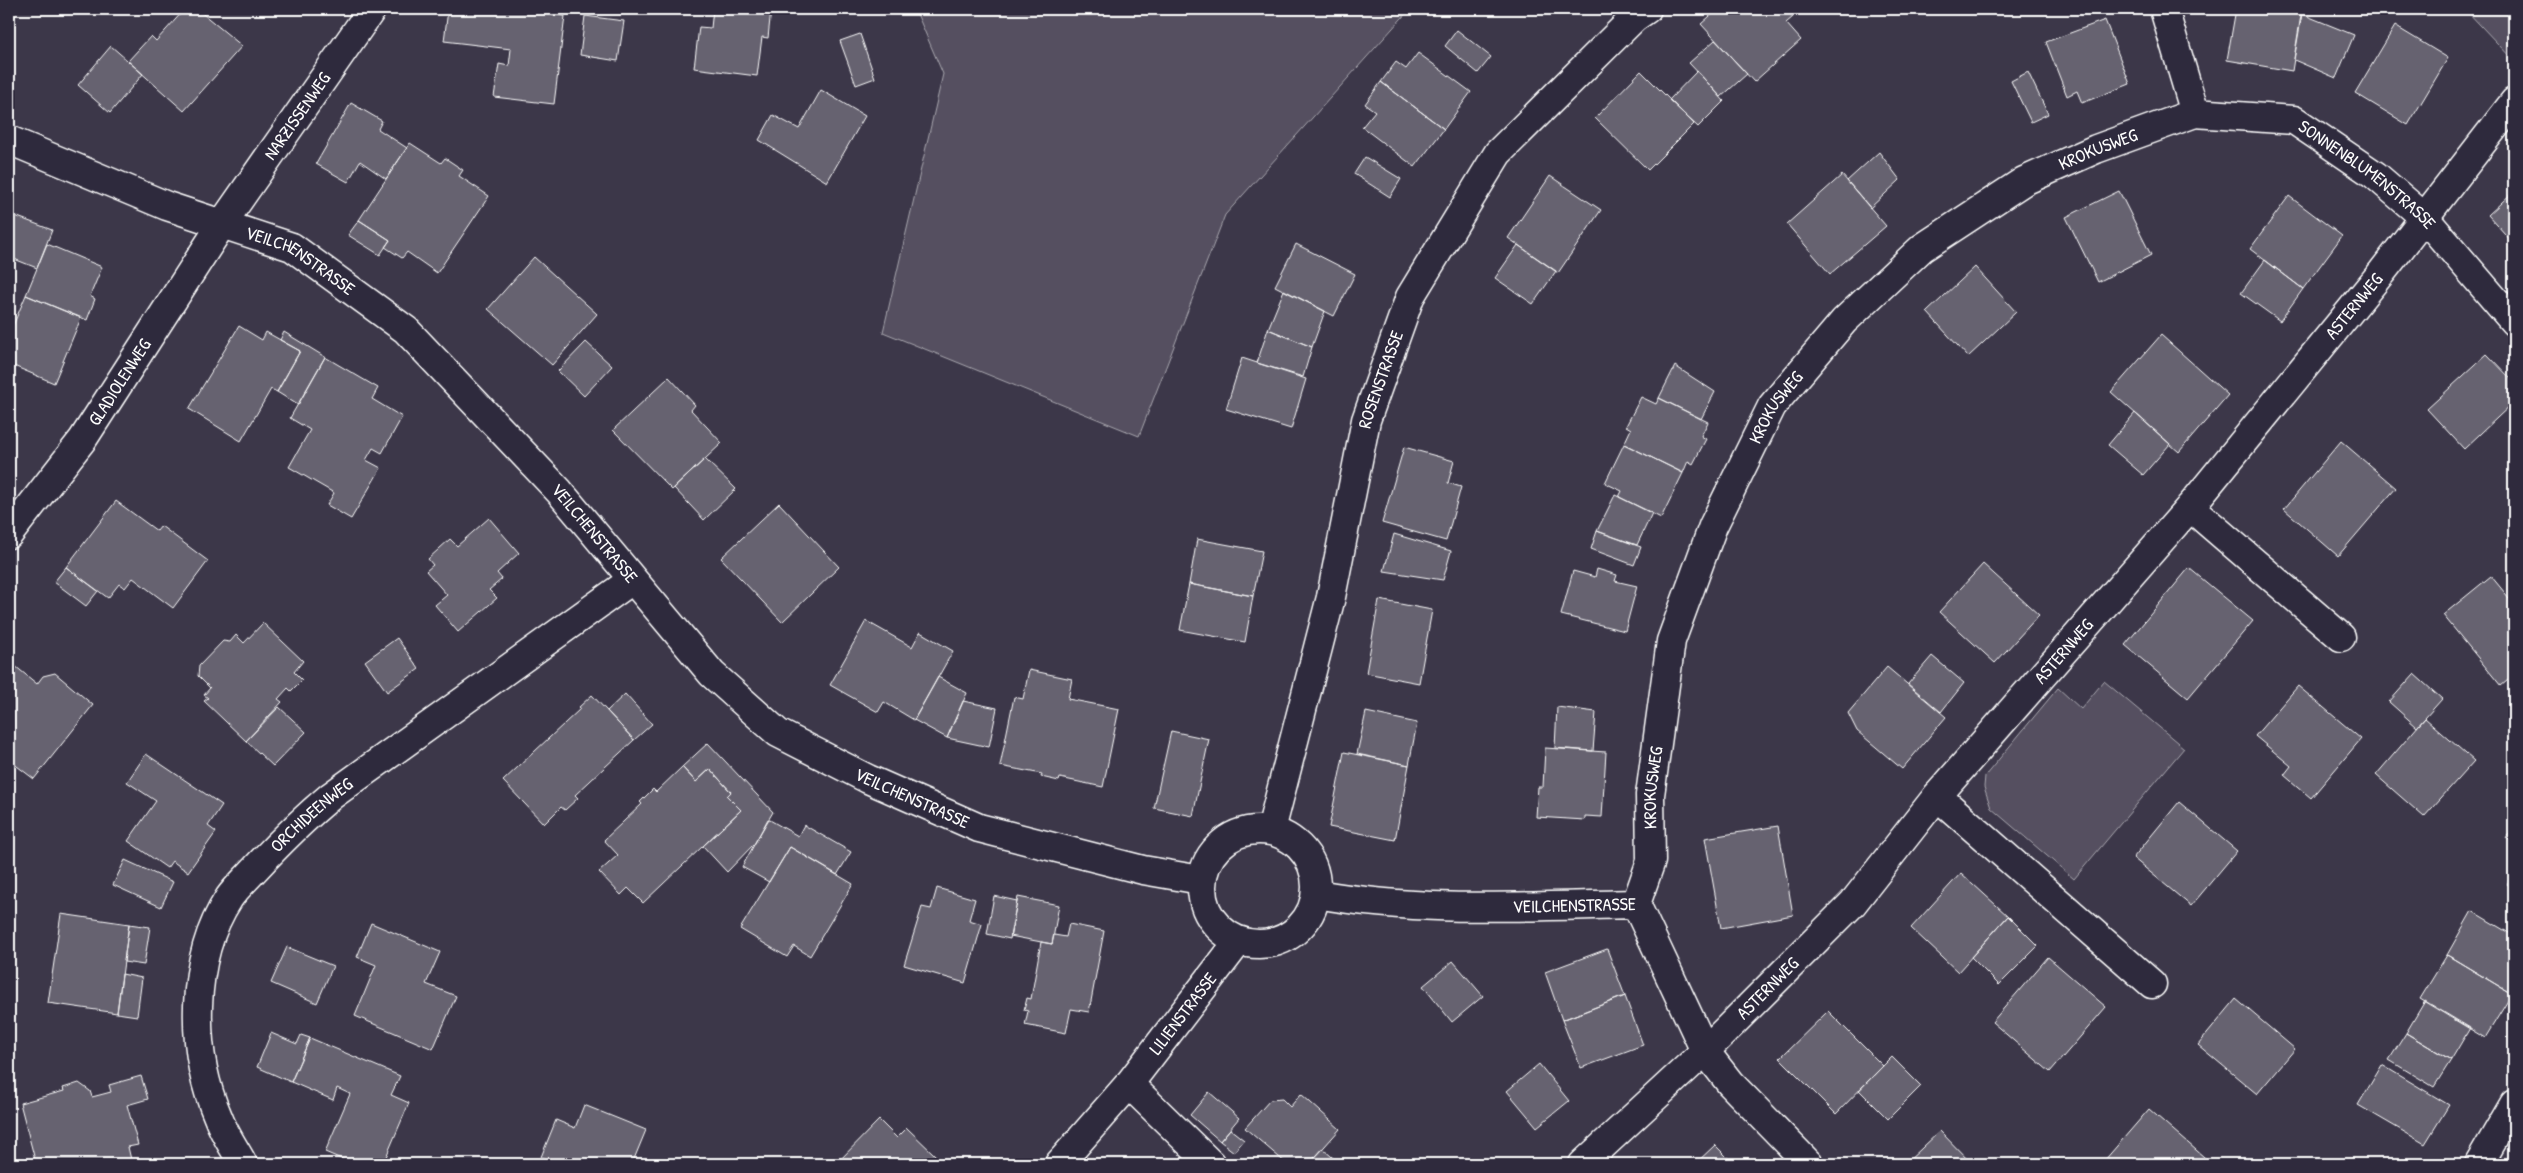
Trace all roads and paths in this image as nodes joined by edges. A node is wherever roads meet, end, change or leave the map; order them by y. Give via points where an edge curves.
1 (372, 9) edge
2 (1646, 9) edge
3 (2164, 9) edge
4 (2514, 102) edge
5 (2195, 113) junction
6 (9, 140) edge
7 (2424, 217) junction
8 (222, 224) junction
9 (2514, 322) edge
10 (2190, 507) junction
11 (9, 534) edge
12 (632, 580) junction
13 (2341, 637) dead end
14 (1937, 796) junction
15 (1271, 830) junction
16 (1201, 880) junction
17 (1317, 894) junction
18 (1636, 904) junction
19 (1238, 942) junction
20 (2152, 984) dead end
21 (1705, 1051) junction
22 (1128, 1084) junction
23 (2514, 1104) edge
24 (243, 1164) edge
25 (1059, 1164) edge
26 (1211, 1164) edge
27 (1582, 1164) edge
28 (1808, 1164) edge
29 (2479, 1164) edge

1 - 8 street, NARZISSENWEG
2 - 15 street, ROSENSTRASSE via 1498,154 1410,297 1366,420 1331,597
3 - 5 street
4 - 7 street, ASTERNWEG
5 - 7 street, SONNENBLUMENSTRASSE via 2294,120 2375,175
5 - 18 street, KROKUSWEG via 2096,149 2024,181 1922,248 1844,321 1772,406 1713,526 1671,641 1650,795 1651,861
6 - 8 street, VEILCHENSTRASSE via 167,206
7 - 9 street, SONNENBLUMENSTRASSE
7 - 10 street, ASTERNWEG
8 - 11 street, GLADIOLENWEG via 83,439
8 - 12 street, VEILCHENSTRASSE via 292,248 406,330 559,491
10 - 13 street
10 - 14 street, ASTERNWEG
12 - 16 street, VEILCHENSTRASSE via 712,674 778,733 868,779 979,828 1143,870
12 - 24 street, ORCHIDEENWEG via 331,796 294,826 229,897 201,968 197,1007 201,1061 218,1117
14 - 20 street
14 - 21 street, ASTERNWEG via 1853,903
15 - 16 street via 1247,830 1225,840 1209,857
15 - 17 street via 1297,843 1314,866
16 - 19 street via 1204,906 1217,928
17 - 18 street, VEILCHENSTRASSE via 1352,900 1486,907
17 - 19 street via 1303,926 1273,944
18 - 21 street, VEILCHENSTRASSE
19 - 22 street, LILIENSTRASSE
21 - 27 street, ASTERNWEG
21 - 28 street, VEILCHENSTRASSE via 1730,1083
22 - 25 street, LILIENSTRASSE
22 - 26 street
23 - 29 street

